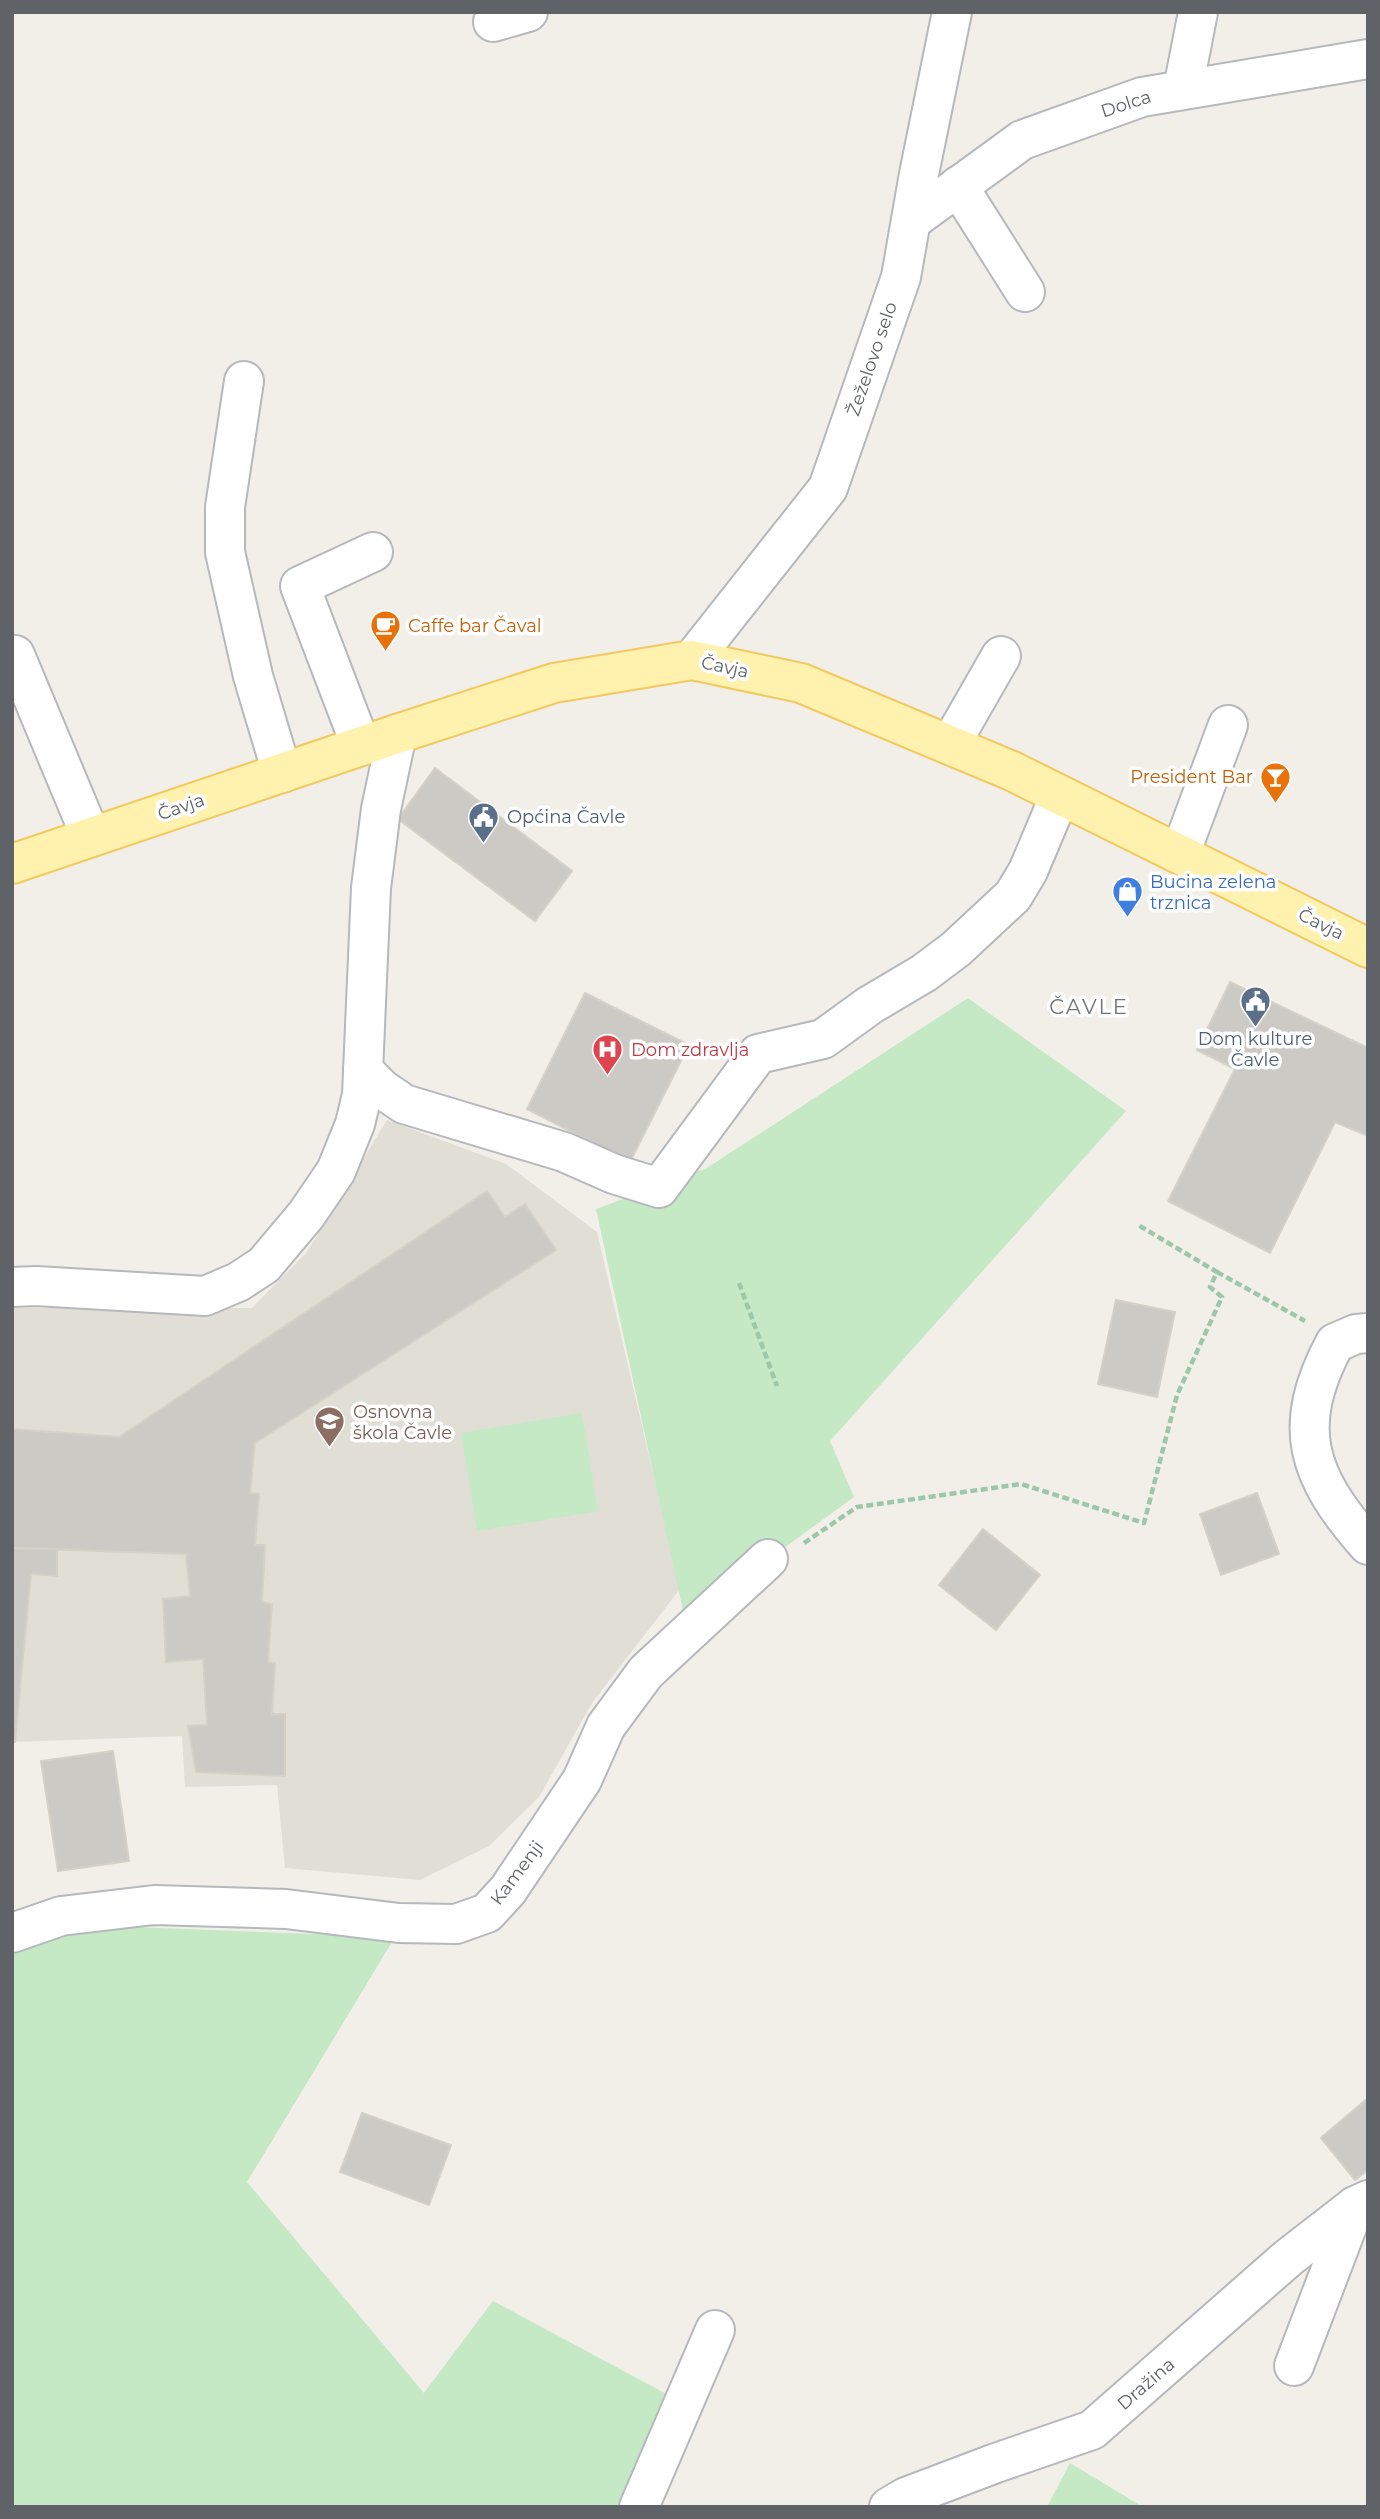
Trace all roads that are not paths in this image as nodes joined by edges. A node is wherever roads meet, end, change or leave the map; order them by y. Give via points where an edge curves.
1 (952, 12) edge
2 (1198, 12) edge
3 (1368, 59) edge
4 (1183, 89) junction
5 (958, 186) junction
6 (911, 220) junction
7 (1025, 292) dead end
8 (244, 381) dead end
9 (373, 552) dead end
10 (15, 655) dead end
11 (1001, 656) dead end
12 (692, 660) junction
13 (1228, 725) dead end
14 (397, 734) junction
15 (950, 745) junction
16 (361, 746) junction
17 (282, 773) junction
18 (1060, 795) junction
19 (90, 838) junction
20 (1180, 854) junction
21 (12, 864) edge
22 (1368, 947) edge
23 (363, 1070) junction
24 (12, 1287) edge
25 (1368, 1333) edge
26 (1368, 1545) edge
27 (768, 1559) dead end
28 (12, 1933) edge
29 (1362, 2203) edge
30 (715, 2330) dead end
31 (1294, 2366) dead end
32 (639, 2507) edge
33 (889, 2507) edge

1 - 6 street, Žeželovo selo
2 - 4 street
3 - 4 street, Dolca
4 - 5 street, Dolca via 1142,97 1022,140
5 - 6 street, Dolca
5 - 7 street
6 - 12 street, Žeželovo selo via 901,277 828,488
8 - 17 street via 225,507 225,552 253,676
9 - 16 street via 300,586
10 - 19 street
11 - 15 street
12 - 14 main road, Čavja via 554,683
12 - 15 main road, Čavja via 801,683
13 - 20 street
14 - 16 main road, Čavja
14 - 23 street via 371,888
15 - 18 main road, Čavja
16 - 17 main road, Čavja
17 - 19 main road, Čavja
18 - 20 main road, Čavja
18 - 23 street via 1013,896 956,949 823,1039 758,1054 659,1188 564,1152 404,1104
19 - 21 main road, Čavja
20 - 22 main road, Čavja
23 - 24 street via 355,1124 336,1171 264,1265 238,1282 205,1296
25 - 26 street via 1335,1343 1318,1374 1308,1411 1311,1450 1324,1488
27 - 28 street, Kamenji via 646,1672 606,1726 582,1780 508,1890 487,1913 456,1924 399,1923 286,1909 154,1905 61,1916
29 - 31 street
29 - 33 street, Dražina via 1288,2258 1092,2430
30 - 32 street

